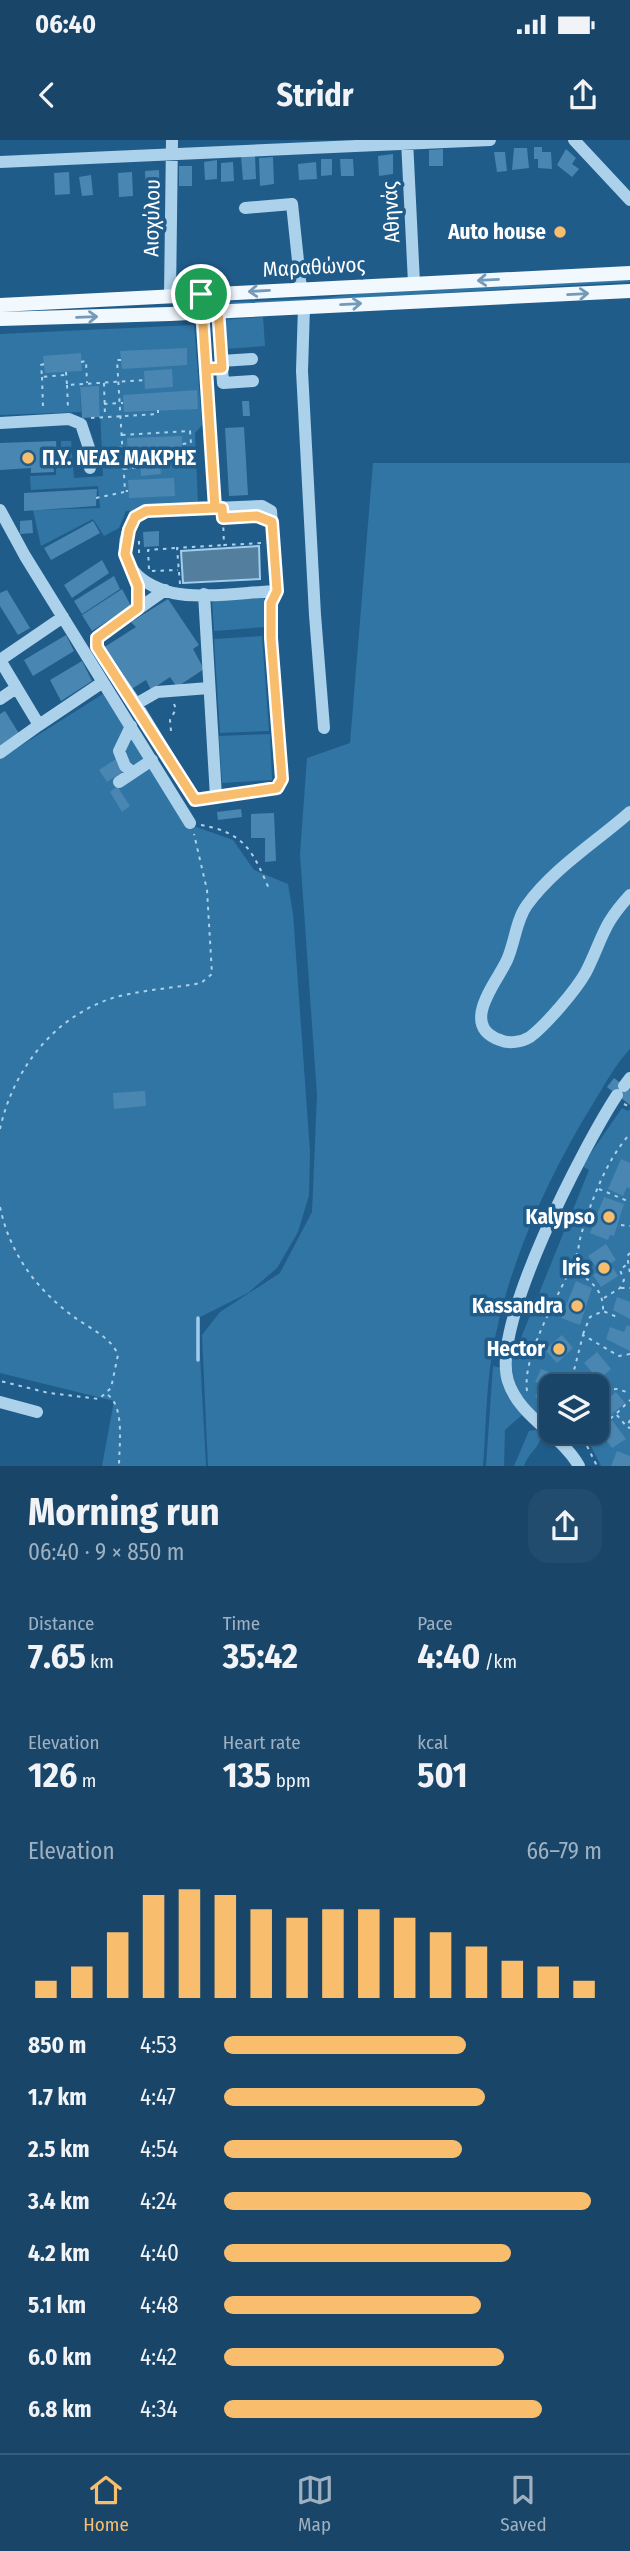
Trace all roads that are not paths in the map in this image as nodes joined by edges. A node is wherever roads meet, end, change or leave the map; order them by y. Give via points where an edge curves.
1 (172, 140) edge
2 (490, 140) edge
3 (574, 140) edge
4 (407, 142) edge
5 (172, 154) junction
6 (0, 162) edge
7 (630, 200) edge
8 (245, 208) dead end
9 (630, 273) edge
10 (414, 283) junction
11 (301, 289) junction
12 (630, 292) edge
13 (217, 293) junction
14 (201, 294) junction
15 (170, 296) junction
16 (0, 305) edge
17 (303, 307) junction
18 (218, 316) junction
19 (203, 318) junction
20 (0, 319) edge
21 (252, 359) dead end
22 (221, 364) junction
23 (206, 369) junction
24 (253, 382) dead end
25 (0, 423) edge
26 (90, 468) dead end
27 (215, 508) junction
28 (0, 510) edge
29 (138, 576) junction
30 (166, 590) junction
31 (277, 591) junction
32 (204, 594) junction
33 (138, 608) junction
34 (63, 617) junction
35 (103, 682) junction
36 (16, 688) junction
37 (209, 688) junction
38 (0, 699) edge
39 (136, 704) junction
40 (39, 725) junction
41 (131, 726) junction
42 (324, 728) dead end
43 (0, 752) edge
44 (152, 760) junction
45 (132, 772) junction
46 (119, 782) dead end
47 (216, 797) junction
48 (630, 812) edge
49 (190, 823) road end
50 (630, 895) edge
51 (624, 1086) edge
52 (0, 1402) edge
53 (37, 1412) dead end
54 (571, 1452) junction
55 (573, 1466) edge
56 (579, 1466) edge

1 - 5 street, Αισχύλου
2 - 4 street
3 - 7 street
4 - 5 street
4 - 10 street, Αθηνάς
5 - 6 street
5 - 15 street, Αισχύλου
8 - 11 street via 292,204
9 -> 10 main road, Μαραθώνος
10 - 11 main road, Μαραθώνος
11 -> 13 main road, Μαραθώνος
17 -> 12 main road, Μαραθώνος
13 - 14 main road, Μαραθώνος
13 - 18 street
14 - 15 main road, Μαραθώνος
14 - 19 street
15 - 16 main road, Μαραθώνος
17 - 18 main road, Μαραθώνος
17 - 42 street via 314,615
18 - 19 main road, Μαραθώνος
18 - 22 street
20 -> 19 main road, Μαραθώνος
19 - 23 street
21 - 22 street
22 - 23 street
22 - 24 street via 223,383
23 - 27 street
25 - 26 street via 69,419 80,424 86,433
27 - 29 street via 140,513 126,542 127,564
27 - 31 street via 262,506 271,511
28 - 34 street
29 - 30 street
29 - 33 street
30 - 32 street
30 - 33 street
31 - 32 street
31 - 47 street via 271,614 282,779 277,788 261,793
32 - 37 street
33 - 39 street via 97,638 97,647
34 - 35 street
34 - 36 street via 0,660
35 - 40 street
35 - 41 street
36 - 38 street
36 - 40 street
37 - 39 street via 157,692
37 - 47 street
39 - 47 street via 195,800
40 - 43 street
41 - 44 street
41 - 45 street via 119,751
44 - 45 street
44 - 49 street
45 - 46 street
48 - 50 street via 526,906 508,959 485,999 481,1023 489,1034 500,1041 530,1037 585,974 600,933
51 - 54 street via 570,1174 556,1206 520,1297 507,1355 507,1379 519,1401
52 - 53 street
54 - 55 street
54 - 56 street

